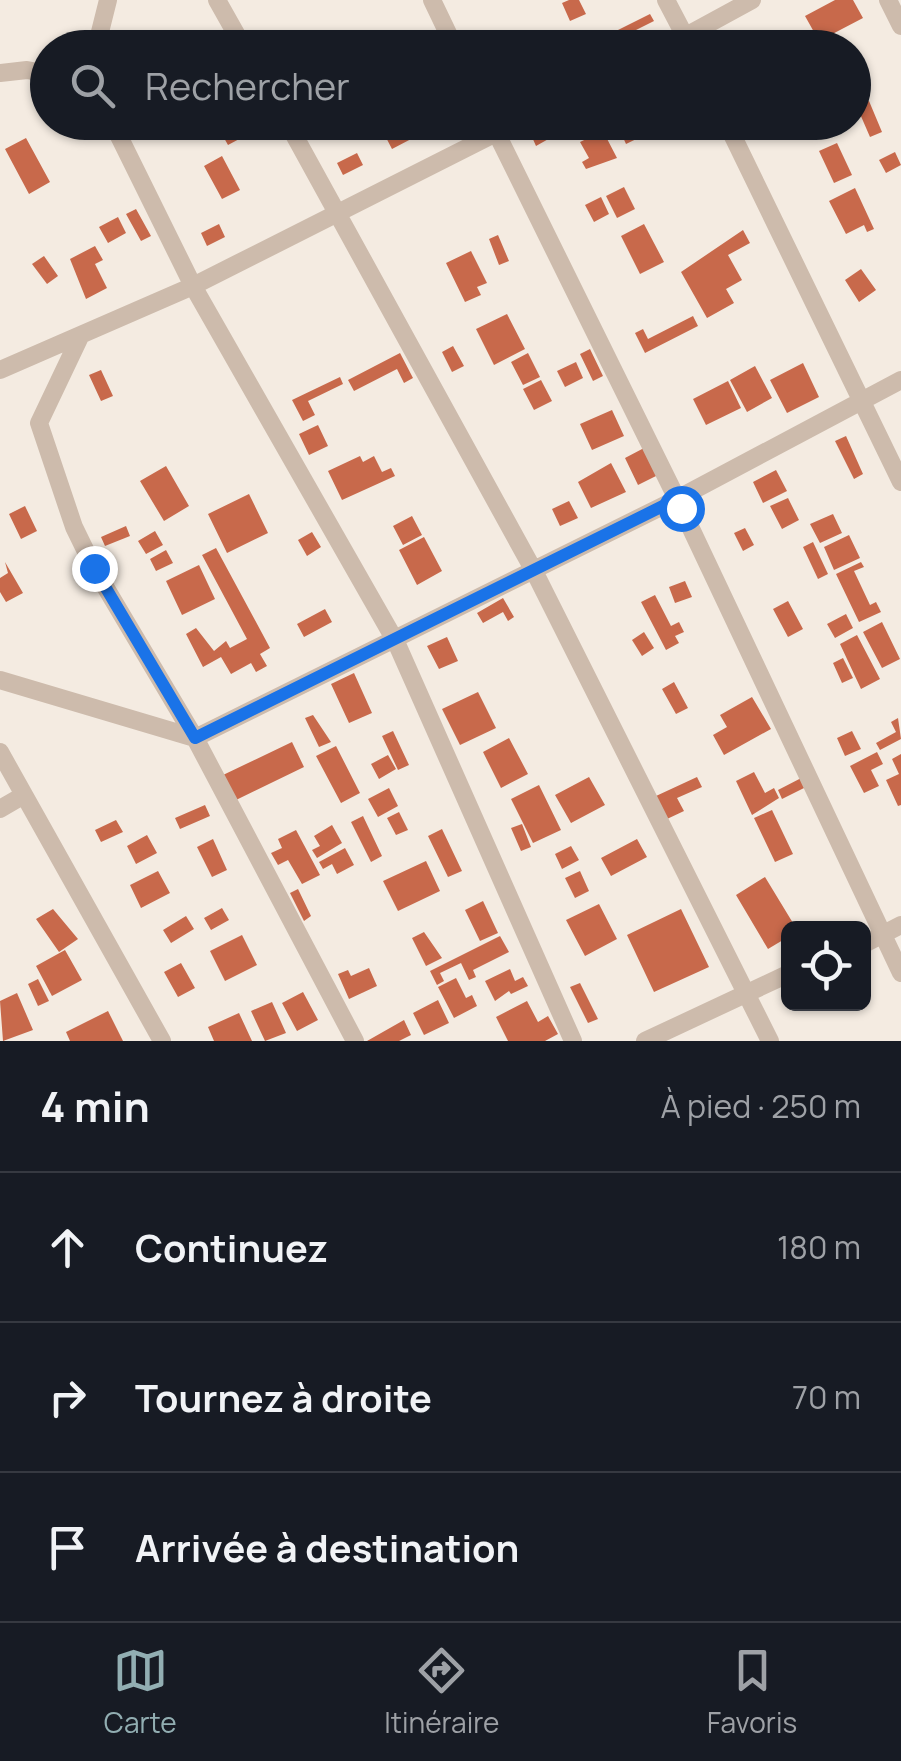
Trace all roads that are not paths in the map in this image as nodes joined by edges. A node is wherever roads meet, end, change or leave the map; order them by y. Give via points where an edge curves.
1 (108, 0) edge
2 (217, 0) edge
3 (432, 0) edge
4 (666, 0) edge
5 (752, 0) edge
6 (888, 0) edge
7 (901, 26) edge
8 (100, 30) edge
9 (234, 30) edge
10 (446, 30) edge
11 (682, 30) edge
12 (706, 30) edge
13 (30, 71) edge
14 (0, 73) edge
15 (121, 140) edge
16 (297, 140) edge
17 (471, 140) edge
18 (499, 140) edge
19 (735, 140) edge
20 (339, 213) junction
21 (193, 286) junction
22 (79, 339) junction
23 (0, 370) edge
24 (901, 380) edge
25 (861, 401) junction
26 (901, 482) edge
27 (677, 499) junction
28 (534, 571) junction
29 (396, 642) junction
30 (0, 680) edge
31 (195, 738) junction
32 (0, 752) edge
33 (24, 795) junction
34 (0, 809) edge
35 (901, 925) edge
36 (882, 936) junction
37 (871, 941) edge
38 (901, 974) edge
39 (781, 977) edge
40 (747, 993) junction
41 (162, 1041) edge
42 (355, 1041) edge
43 (573, 1041) edge
44 (646, 1041) edge
45 (770, 1041) edge

1 - 8 street
2 - 9 street
3 - 10 street
4 - 11 street
5 - 12 street
6 - 7 street
13 - 14 street
15 - 21 street
16 - 20 street
17 - 20 street
18 - 27 street
19 - 25 street
20 - 21 street
20 - 28 street
21 - 22 street
21 - 29 street
22 - 23 street
22 - 31 street via 39,423 94,568
24 - 25 street
25 - 26 street
25 - 27 street
27 - 28 street
27 - 36 street
28 - 29 street
28 - 40 street
29 - 31 street
29 - 43 street
30 - 31 street
31 - 42 street
32 - 33 street
33 - 34 street
33 - 41 street
35 - 36 street
36 - 37 street
36 - 38 street
39 - 40 street
40 - 44 street
40 - 45 street

